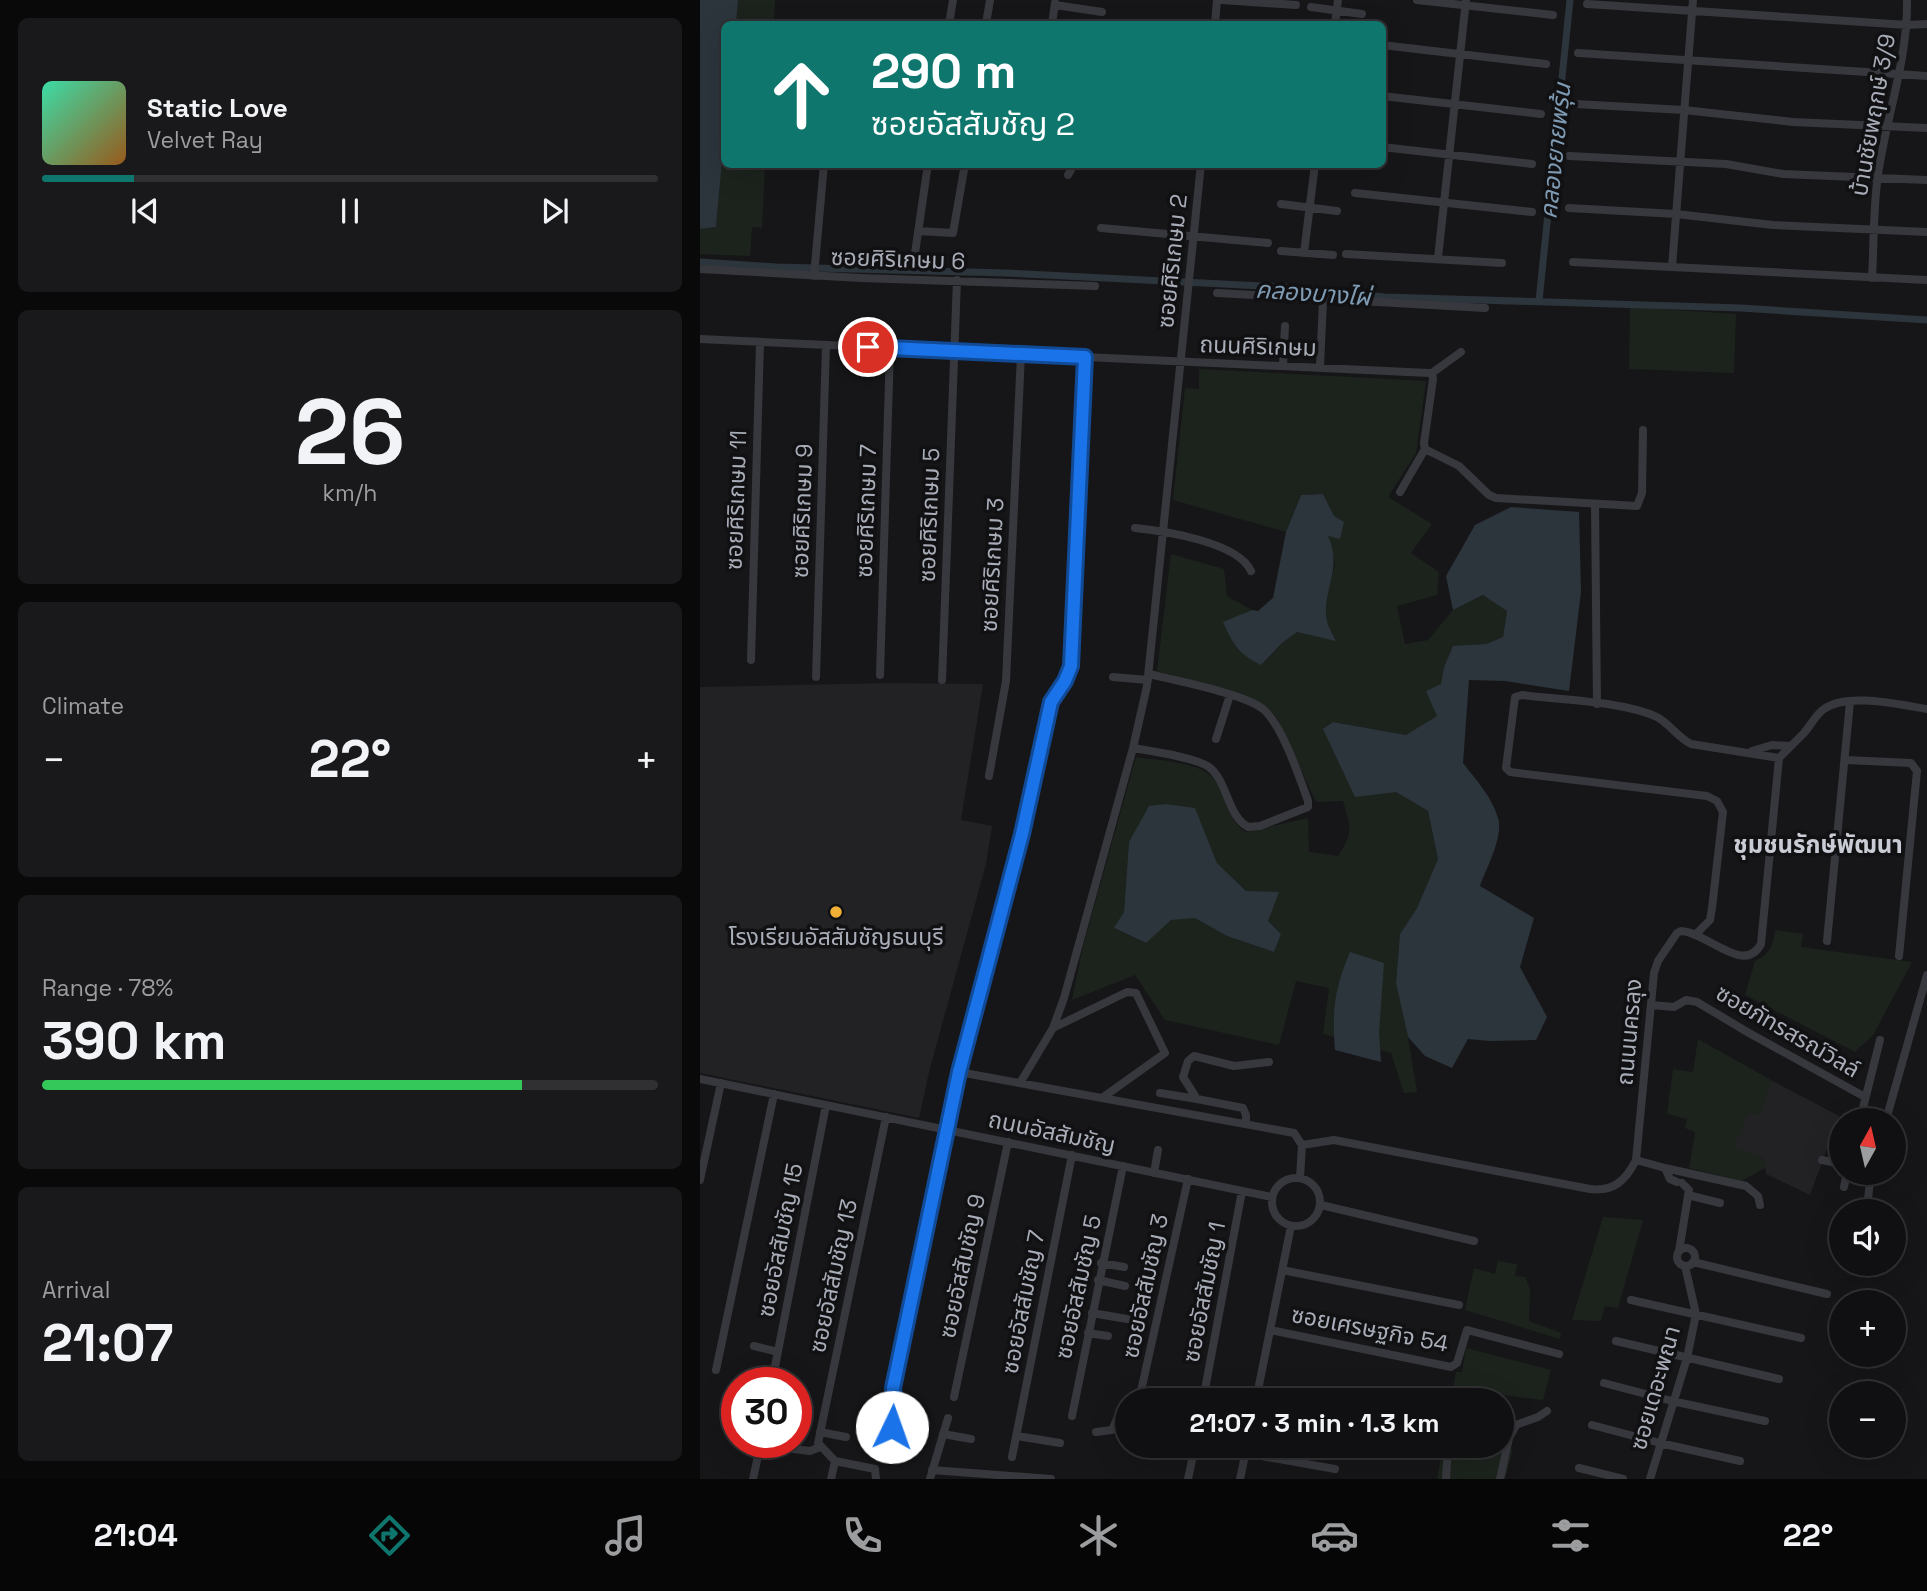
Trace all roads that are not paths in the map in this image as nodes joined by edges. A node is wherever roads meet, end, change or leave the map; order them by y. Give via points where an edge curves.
1 (953, 0) edge
2 (990, 0) edge
3 (1220, 0) edge
4 (1338, 0) edge
5 (1417, 0) edge
6 (1693, 0) edge
7 (1908, 0) edge
8 (1055, 3) edge
9 (1465, 3) edge
10 (1587, 4) dead end
11 (1296, 5) dead end
12 (1311, 7) dead end
13 (1336, 10) junction
14 (1692, 11) junction
15 (1102, 12) dead end
16 (1362, 14) dead end
17 (1553, 15) dead end
18 (950, 21) edge
19 (986, 21) edge
20 (1052, 21) edge
21 (1216, 21) edge
22 (1335, 21) edge
23 (1927, 24) edge
24 (1908, 25) junction
25 (1386, 46) edge
26 (1578, 53) dead end
27 (1460, 54) junction
28 (1688, 60) junction
29 (1546, 64) dead end
30 (1898, 75) junction
31 (1927, 76) edge
32 (1386, 96) edge
33 (1455, 104) junction
34 (1576, 104) dead end
35 (1684, 110) junction
36 (1541, 114) dead end
37 (1887, 126) junction
38 (1927, 128) edge
39 (1386, 147) edge
40 (1450, 155) junction
41 (1570, 156) dead end
42 (1680, 162) junction
43 (1532, 164) dead end
44 (824, 168) edge
45 (927, 168) edge
46 (964, 168) edge
47 (1072, 168) edge
48 (1201, 168) edge
49 (1315, 168) edge
50 (1068, 175) dead end
51 (1878, 177) junction
52 (1927, 180) edge
53 (1355, 193) dead end
54 (1444, 202) junction
55 (1281, 204) dead end
56 (1310, 208) junction
57 (1569, 208) dead end
58 (1337, 211) dead end
59 (1532, 212) dead end
60 (1676, 214) junction
61 (1101, 228) dead end
62 (1875, 229) junction
63 (918, 231) junction
64 (1927, 232) edge
65 (1194, 238) junction
66 (1268, 243) dead end
67 (1281, 251) dead end
68 (1304, 253) junction
69 (1346, 254) dead end
70 (1332, 256) dead end
71 (1438, 258) junction
72 (914, 260) dead end
73 (1502, 262) dead end
74 (1573, 262) dead end
75 (1671, 267) junction
76 (700, 269) edge
77 (815, 273) junction
78 (1872, 278) junction
79 (957, 280) junction
80 (1927, 280) edge
81 (1095, 286) dead end
82 (1217, 293) dead end
83 (1323, 300) junction
84 (1486, 308) dead end
85 (1285, 326) dead end
86 (700, 339) edge
87 (760, 342) junction
88 (826, 345) junction
89 (890, 348) junction
90 (954, 351) junction
91 (1461, 352) dead end
92 (1021, 354) junction
93 (1085, 357) junction
94 (1180, 362) junction
95 (1283, 366) junction
96 (1320, 368) junction
97 (1432, 373) junction
98 (1643, 430) dead end
99 (1425, 449) junction
100 (1400, 492) dead end
101 (1595, 505) junction
102 (1135, 528) dead end
103 (1164, 531) junction
104 (1251, 571) dead end
105 (751, 660) dead end
106 (880, 675) dead end
107 (816, 677) dead end
108 (1113, 677) dead end
109 (1149, 677) junction
110 (942, 680) dead end
111 (1230, 695) junction
112 (1850, 702) junction
113 (1597, 704) junction
114 (1927, 709) edge
115 (1216, 739) dead end
116 (1791, 746) junction
117 (1133, 748) junction
118 (1749, 752) junction
119 (1779, 758) junction
120 (1846, 760) junction
121 (989, 776) dead end
122 (1695, 934) junction
123 (1827, 941) dead end
124 (1899, 956) dead end
125 (1927, 975) edge
126 (1652, 1005) junction
127 (1053, 1028) junction
128 (1880, 1040) dead end
129 (1269, 1062) dead end
130 (959, 1072) junction
131 (700, 1079) edge
132 (720, 1083) junction
133 (1020, 1083) junction
134 (1160, 1093) dead end
135 (774, 1094) junction
136 (1865, 1097) junction
137 (1102, 1098) junction
138 (1197, 1099) junction
139 (826, 1105) junction
140 (1863, 1108) edge
141 (1889, 1108) edge
142 (886, 1117) junction
143 (1246, 1124) junction
144 (947, 1130) junction
145 (1008, 1142) junction
146 (1302, 1145) junction
147 (1158, 1150) dead end
148 (1072, 1155) junction
149 (1636, 1160) junction
150 (1822, 1160) dead end
151 (1829, 1161) edge
152 (1123, 1166) junction
153 (1665, 1168) junction
154 (1154, 1172) junction
155 (1300, 1178) junction
156 (1188, 1179) junction
157 (700, 1180) edge
158 (1242, 1191) junction
159 (1688, 1195) junction
160 (1272, 1197) junction
161 (1720, 1203) dead end
162 (1321, 1205) junction
163 (1760, 1205) dead end
164 (1291, 1226) junction
165 (1474, 1241) dead end
166 (1679, 1251) junction
167 (1101, 1263) junction
168 (1689, 1264) junction
169 (1124, 1267) dead end
170 (1283, 1270) junction
171 (1098, 1280) junction
172 (1125, 1286) dead end
173 (1827, 1294) dead end
174 (1630, 1300) dead end
175 (1459, 1305) dead end
176 (1092, 1313) junction
177 (1696, 1314) junction
178 (1127, 1320) dead end
179 (1270, 1330) junction
180 (1088, 1333) junction
181 (1108, 1336) dead end
182 (1801, 1338) dead end
183 (1616, 1341) dead end
184 (754, 1346) dead end
185 (778, 1352) junction
186 (1559, 1354) dead end
187 (1687, 1358) junction
188 (775, 1367) edge
189 (716, 1370) dead end
190 (1779, 1379) dead end
191 (1604, 1383) dead end
192 (1142, 1388) edge
193 (1205, 1388) edge
194 (1259, 1388) edge
195 (954, 1397) dead end
196 (1672, 1401) junction
197 (1547, 1411) dead end
198 (1072, 1416) dead end
199 (948, 1418) dead end
200 (1765, 1421) dead end
201 (1115, 1424) edge
202 (1592, 1424) dead end
203 (1514, 1427) edge
204 (820, 1432) junction
205 (1096, 1432) dead end
206 (943, 1434) junction
207 (1017, 1436) junction
208 (846, 1437) dead end
209 (971, 1439) dead end
210 (1060, 1443) dead end
211 (1660, 1443) junction
212 (819, 1445) junction
213 (888, 1449) dead end
214 (812, 1450) edge
215 (1012, 1457) dead end
216 (758, 1458) edge
217 (1192, 1458) edge
218 (1245, 1458) edge
219 (1287, 1458) edge
220 (1447, 1458) edge
221 (1503, 1458) edge
222 (835, 1461) junction
223 (1740, 1461) dead end
224 (1579, 1468) dead end
225 (1335, 1469) dead end
226 (931, 1474) edge
227 (753, 1479) edge
228 (831, 1479) edge
229 (876, 1479) edge
230 (1051, 1479) edge
231 (1188, 1479) edge
232 (1241, 1479) edge
233 (1446, 1479) edge
234 (1500, 1479) edge
235 (1623, 1479) edge
236 (1650, 1479) edge

1 - 18 street
2 - 19 street
3 - 11 street
3 - 21 street
4 - 13 street
5 - 9 street
6 - 14 street
7 - 24 street, บ้านชัยพฤกษ์ 3/9
8 - 15 street
8 - 20 street
9 - 17 street
9 - 27 street
10 - 14 street
12 - 13 street
13 - 16 street
13 - 22 street
14 - 24 street
14 - 28 street
23 - 24 street
24 - 30 street, บ้านชัยพฤกษ์ 3/9
25 - 27 street
26 - 28 street
27 - 29 street
27 - 33 street
28 - 30 street
28 - 35 street
30 - 31 street
30 - 37 street, บ้านชัยพฤกษ์ 3/9
32 - 33 street
33 - 36 street
33 - 40 street
34 - 35 street
35 - 37 street
35 - 42 street
37 - 38 street
37 - 51 street, บ้านชัยพฤกษ์ 3/9
39 - 40 street
40 - 43 street
40 - 54 street
41 - 42 street
42 - 51 street via 1783,174
42 - 60 street
44 - 77 street
45 - 63 street
46 - 63 street via 953,233
47 - 50 street
48 - 65 street, ซอยศิริเกษม 2
49 - 56 street
51 - 52 street
51 - 62 street, บ้านชัยพฤกษ์ 3/9
53 - 54 street
54 - 59 street
54 - 71 street
55 - 56 street
56 - 58 street
56 - 68 street
57 - 60 street
60 - 62 street via 1773,225
60 - 75 street
61 - 65 street
62 - 64 street
62 - 78 street, บ้านชัยพฤกษ์ 3/9
63 - 72 street
65 - 66 street
65 - 94 street, ซอยศิริเกษม 2
67 - 68 street
68 - 70 street
69 - 71 street
71 - 73 street
74 - 75 street
75 - 78 street
76 - 77 street, ซอยศิริเกษม 6
77 - 79 street, ซอยศิริเกษม 6
78 - 80 street
79 - 81 street, ซอยศิริเกษม 6
79 - 90 street, ซอยศิริเกษม 5
82 - 83 street
83 - 84 street
83 - 96 street
85 - 95 street
86 - 87 street, ถนนศิริเกษม
87 - 88 street, ถนนศิริเกษม
87 - 105 street, ซอยศิริเกษม 11
88 - 89 street, ถนนศิริเกษม
88 - 107 street, ซอยศิริเกษม 9
89 - 90 street, ถนนศิริเกษม
89 - 106 street, ซอยศิริเกษม 7
90 - 92 street, ถนนศิริเกษม
90 - 110 street, ซอยศิริเกษม 5
91 - 97 street
92 - 93 street, ถนนศิริเกษม
92 - 121 street, ซอยศิริเกษม 3 via 1006,681
93 - 94 street, ถนนศิริเกษม
93 - 130 street via 1071,666 1051,702 1022,834
94 - 95 street, ถนนศิริเกษม
94 - 103 street, ซอยศิริเกษม 2
95 - 96 street, ถนนศิริเกษม
96 - 97 street, ถนนศิริเกษม
97 - 99 street
98 - 101 street via 1640,502 1631,507
99 - 100 street
99 - 101 street via 1459,466 1496,498
101 - 113 street
102 - 103 street
103 - 104 street via 1233,554
103 - 109 street, ซอยศิริเกษม 2
108 - 109 street
109 - 111 street
109 - 117 street, ซอยศิริเกษม 2
111 - 115 street
111 - 117 street via 1267,713 1294,764 1308,801 1306,809 1248,827 1208,766
112 - 114 street via 1879,701
112 - 116 street via 1824,708
112 - 120 street
113 - 118 street via 1656,716 1681,739 1698,746
113 - 122 street via 1515,697 1507,770 1717,800 1723,812 1712,908 1710,920
116 - 118 street via 1772,745
116 - 119 street
117 - 127 street, ซอยศิริเกษม 2
118 - 119 street
119 - 122 street via 1761,944 1756,953 1740,957
120 - 123 street
120 - 124 street via 1911,763 1917,771
122 - 126 street, ถนนนครลุง via 1677,933 1658,961
125 - 141 street
126 - 136 street, ซอยภัทรสรณ์วิลล์ via 1697,1002
126 - 149 street, ถนนนครลุง
127 - 133 street, ซอยศิริเกษม 2
127 - 137 street via 1127,992 1136,993 1165,1052
128 - 136 street, ซอยภัทรสรณ์วิลล์
129 - 138 street via 1234,1066 1190,1057 1183,1077
130 - 133 street
130 - 144 street
131 - 132 street, ถนนอัสสัมชัญ
132 - 135 street, ถนนอัสสัมชัญ
132 - 157 street
133 - 137 street
134 - 138 street
135 - 139 street, ถนนอัสสัมชัญ
135 - 189 street
136 - 140 street, ซอยภัทรสรณ์วิลล์
137 - 143 street
138 - 143 street via 1243,1108
139 - 142 street, ถนนอัสสัมชัญ
139 - 185 street, ซอยอัสสัมชัญ 15
142 - 144 street, ถนนอัสสัมชัญ
142 - 204 street, ซอยอัสสัมชัญ 13
143 - 146 street via 1294,1133
144 - 145 street, ถนนอัสสัมชัญ
144 - 213 street via 893,1388
145 - 148 street, ถนนอัสสัมชัญ
145 - 195 street, ซอยอัสสัมชัญ 9
146 - 149 street via 1334,1140 1599,1190 1620,1184
146 - 155 street
147 - 154 street
148 - 152 street, ถนนอัสสัมชัญ
148 - 207 street, ซอยอัสสัมชัญ 7
149 - 153 street
150 - 151 street
152 - 154 street, ถนนอัสสัมชัญ
152 - 167 street, ซอยอัสสัมชัญ 5
153 - 159 street via 1670,1179 1689,1190
153 - 163 street via 1749,1187
154 - 156 street, ถนนอัสสัมชัญ
155 - 160 street via 1284,1181
155 - 162 street via 1317,1188
156 - 158 street, ถนนอัสสัมชัญ
156 - 192 street, ซอยอัสสัมชัญ 3
158 - 160 street, ถนนอัสสัมชัญ
158 - 193 street, ซอยอัสสัมชัญ 1
159 - 161 street
159 - 166 street
160 - 164 street via 1275,1214
162 - 164 street via 1310,1222
162 - 165 street
164 - 170 street
166 - 168 street, ซอยเดอะพณา via 1677,1260
166 - 168 street via 1693,1251
167 - 169 street
167 - 171 street, ซอยอัสสัมชัญ 5
168 - 173 street
168 - 177 street, ซอยเดอะพณา
170 - 175 street
170 - 179 street
171 - 172 street
171 - 176 street, ซอยอัสสัมชัญ 5
174 - 177 street
176 - 178 street
176 - 180 street, ซอยอัสสัมชัญ 5
177 - 182 street
177 - 187 street, ซอยเดอะพณา
179 - 186 street, ซอยเศรษฐกิจ 54 via 1451,1367 1457,1363 1467,1330
179 - 194 street
180 - 181 street
180 - 198 street, ซอยอัสสัมชัญ 5
183 - 187 street
184 - 185 street
185 - 188 street, ซอยอัสสัมชัญ 15
187 - 190 street
187 - 196 street, ซอยเดอะพณา
191 - 196 street
196 - 200 street
196 - 211 street, ซอยเดอะพณา
197 - 203 street
199 - 206 street
201 - 205 street via 1112,1430
202 - 211 street
204 - 208 street
204 - 212 street, ซอยอัสสัมชัญ 13
206 - 209 street
206 - 226 street
207 - 210 street
207 - 215 street, ซอยอัสสัมชัญ 7
211 - 223 street
211 - 236 street, ซอยเดอะพณา
212 - 214 street
212 - 222 street
216 - 227 street
217 - 231 street
218 - 232 street
219 - 225 street
220 - 233 street
221 - 234 street
222 - 228 street
222 - 229 street via 875,1469
224 - 235 street
226 - 230 street

